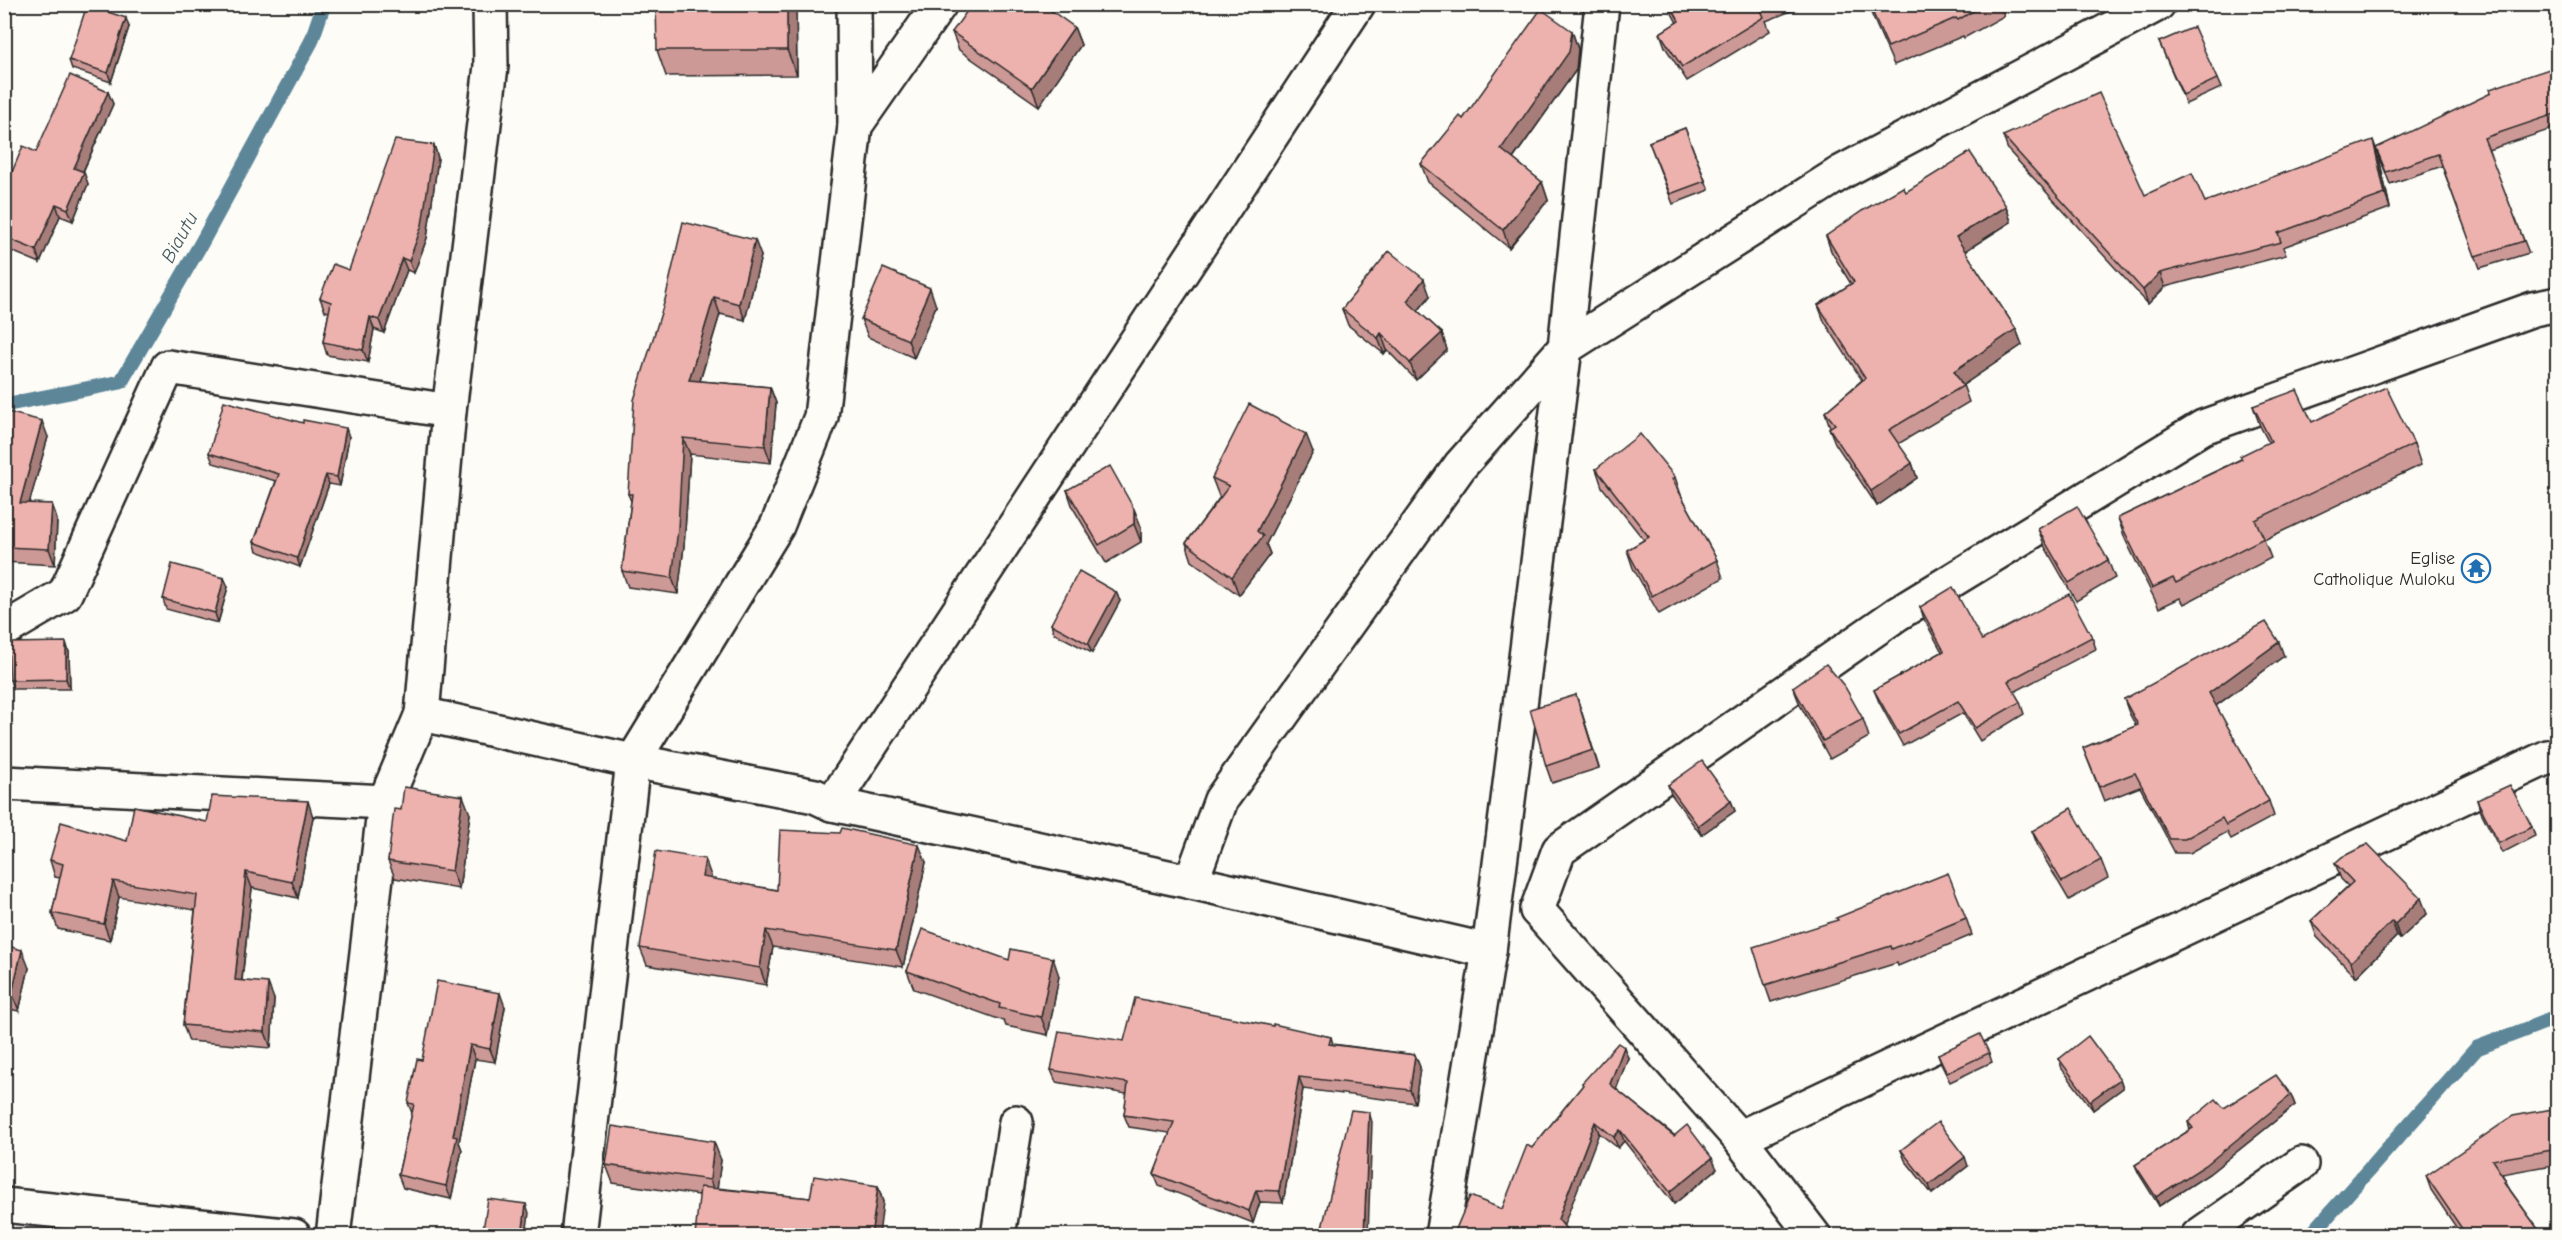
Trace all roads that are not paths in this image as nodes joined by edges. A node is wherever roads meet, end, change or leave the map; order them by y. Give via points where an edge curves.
1 (490, 4) edge
2 (854, 4) edge
3 (940, 4) edge
4 (1358, 4) edge
5 (1602, 4) edge
6 (2158, 4) edge
7 (855, 126) junction
8 (2558, 304) edge
9 (1565, 348) junction
10 (449, 411) junction
11 (4, 630) edge
12 (422, 714) junction
13 (2558, 756) edge
14 (633, 761) junction
15 (4, 783) edge
16 (385, 802) junction
17 (832, 804) junction
18 (1191, 882) junction
19 (1537, 910) junction
20 (1491, 936) junction
21 (1016, 1122) dead end
22 (1739, 1138) junction
23 (2301, 1164) dead end
24 (4, 1205) edge
25 (294, 1236) edge
26 (333, 1236) edge
27 (578, 1236) edge
28 (998, 1236) edge
29 (1442, 1236) edge
30 (1815, 1236) edge
31 (2198, 1236) edge

1 - 10 street via 491,66
2 - 7 street
3 - 7 street
4 - 17 street
5 - 9 street
6 - 9 street via 1842,172
7 - 14 street via 821,417 777,526
8 - 19 street via 2533,309 2203,427 1897,614 1559,850
9 - 18 street via 1460,466 1221,800
9 - 20 street
10 - 11 street via 168,368 65,594
10 - 12 street
12 - 14 street
12 - 16 street
13 - 22 street via 2548,757
14 - 17 street via 815,796
14 - 27 street
15 - 16 street
16 - 26 street
17 - 18 street
18 - 20 street
19 - 20 street
19 - 22 street
20 - 29 street
21 - 28 street
22 - 30 street
23 - 31 street
24 - 25 street

